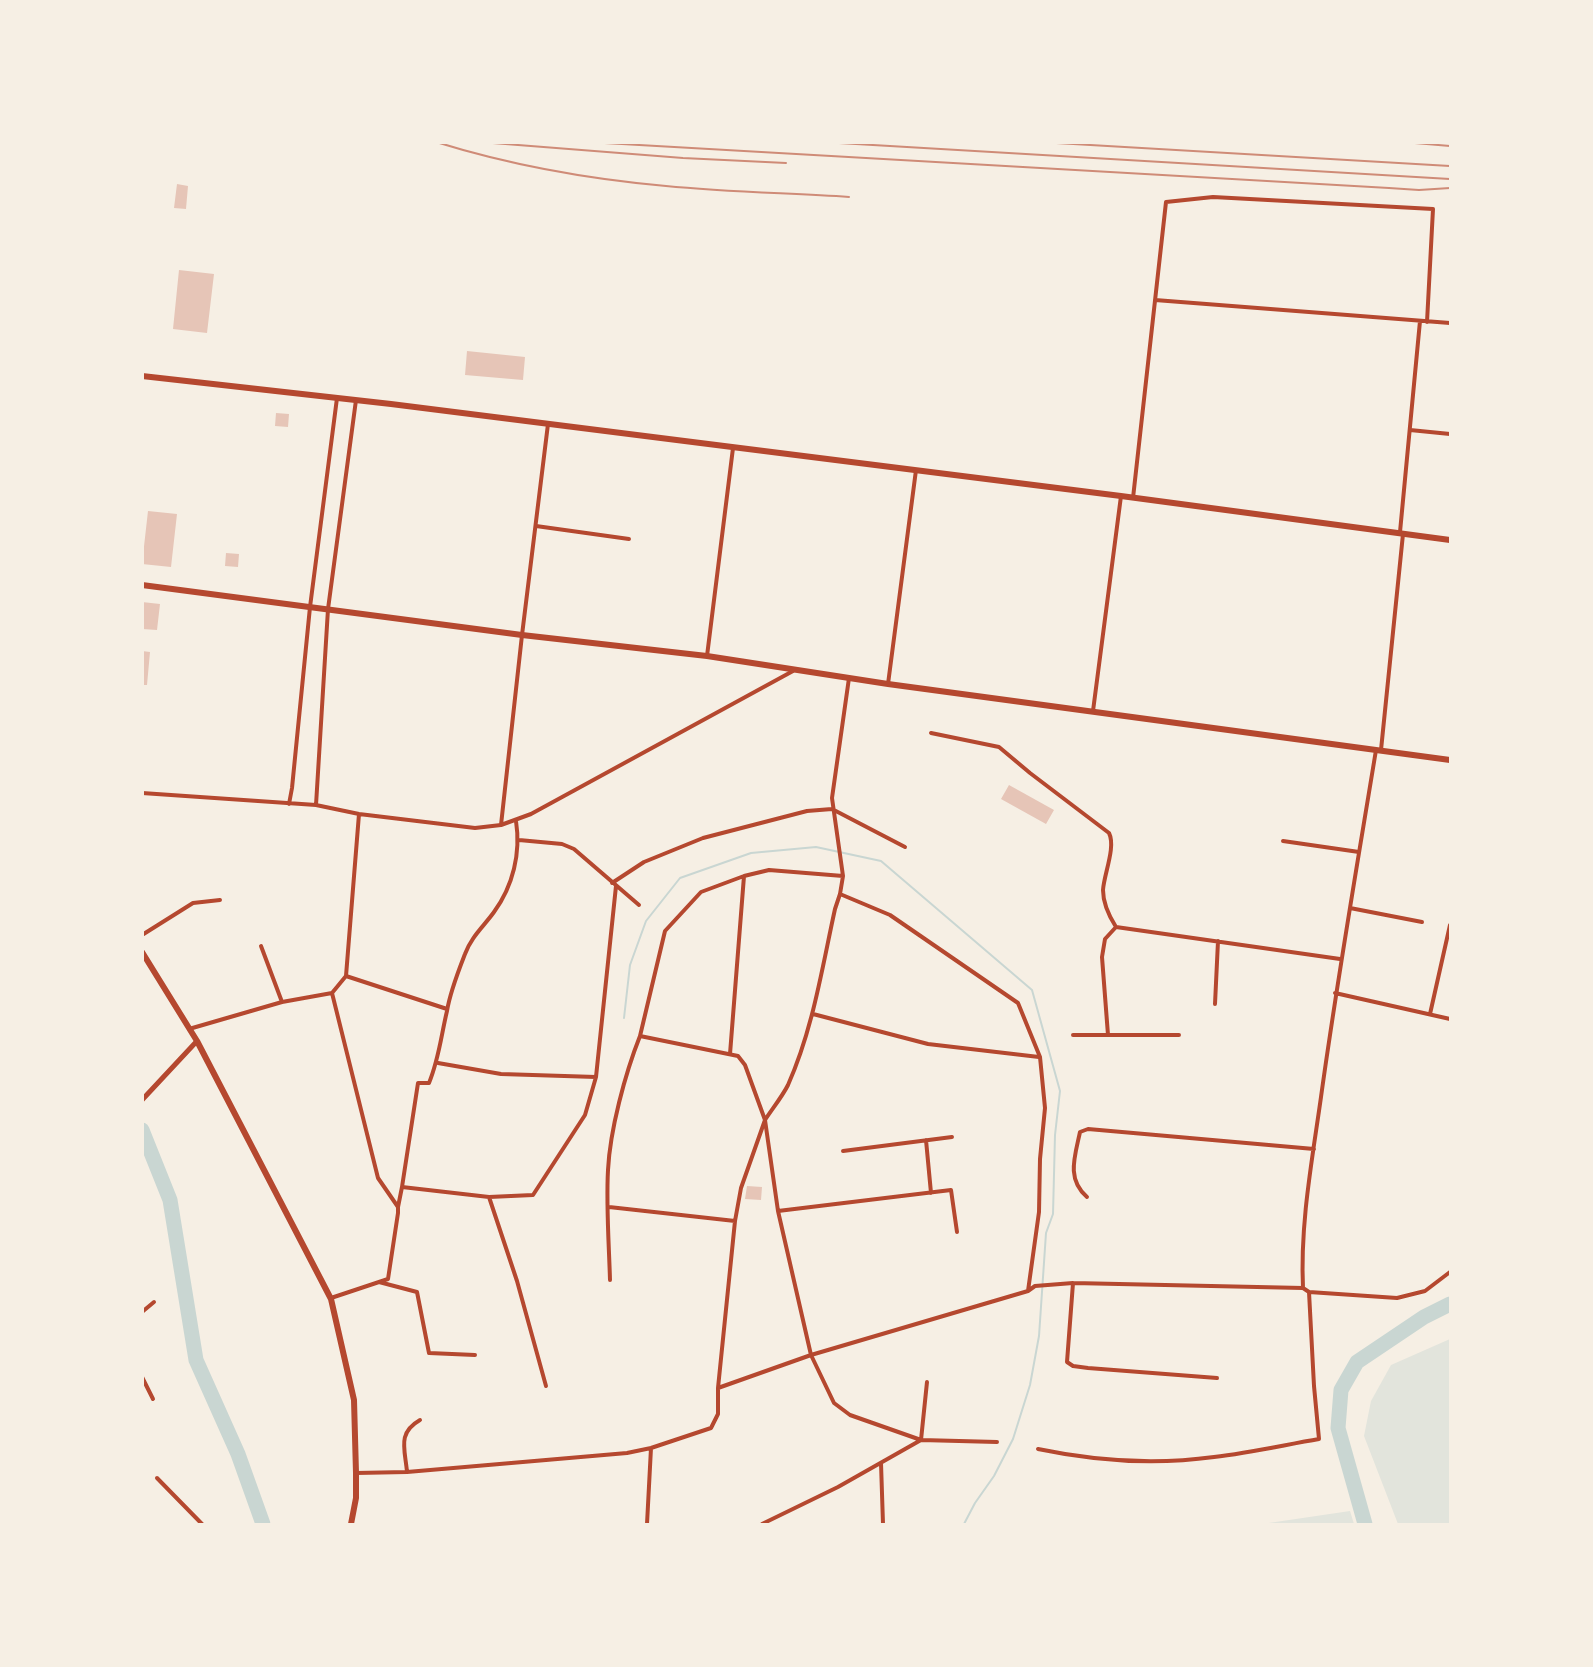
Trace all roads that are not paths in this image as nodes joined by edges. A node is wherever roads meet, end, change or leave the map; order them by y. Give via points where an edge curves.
1 (1155, 300) junction
2 (1419, 321) junction
3 (1427, 322) junction
4 (1450, 323) edge
5 (142, 376) edge
6 (337, 398) junction
7 (356, 400) junction
8 (548, 424) junction
9 (1409, 430) junction
10 (1450, 434) edge
11 (733, 448) junction
12 (916, 470) junction
13 (1121, 496) junction
14 (1133, 498) junction
15 (536, 526) junction
16 (1402, 532) junction
17 (629, 539) dead end
18 (1450, 540) edge
19 (142, 585) edge
20 (310, 607) junction
21 (328, 609) junction
22 (522, 635) junction
23 (707, 656) junction
24 (793, 670) junction
25 (849, 678) junction
26 (888, 684) junction
27 (1093, 711) junction
28 (930, 733) dead end
29 (1378, 750) junction
30 (1450, 760) edge
31 (142, 793) edge
32 (289, 804) junction
33 (316, 806) junction
34 (832, 809) junction
35 (359, 814) junction
36 (516, 821) junction
37 (501, 825) junction
38 (519, 840) junction
39 (1283, 841) dead end
40 (905, 847) dead end
41 (1359, 852) junction
42 (744, 876) junction
43 (843, 876) junction
44 (614, 885) junction
45 (840, 894) junction
46 (220, 900) dead end
47 (639, 905) dead end
48 (1350, 908) junction
49 (1422, 922) dead end
50 (1450, 925) edge
51 (1116, 927) junction
52 (142, 934) edge
53 (1218, 941) junction
54 (261, 946) dead end
55 (142, 952) edge
56 (1340, 959) junction
57 (346, 976) junction
58 (332, 993) junction
59 (1335, 993) junction
60 (282, 1002) junction
61 (1215, 1004) dead end
62 (447, 1009) junction
63 (813, 1014) junction
64 (1430, 1014) junction
65 (1450, 1019) edge
66 (189, 1029) junction
67 (1073, 1035) dead end
68 (1108, 1035) junction
69 (1179, 1035) dead end
70 (640, 1036) junction
71 (197, 1041) junction
72 (730, 1054) junction
73 (1040, 1057) junction
74 (438, 1063) junction
75 (597, 1077) junction
76 (142, 1100) edge
77 (765, 1120) junction
78 (952, 1137) dead end
79 (926, 1140) junction
80 (1314, 1149) junction
81 (843, 1150) dead end
82 (402, 1186) junction
83 (931, 1193) junction
84 (489, 1197) junction
85 (1087, 1197) dead end
86 (398, 1207) junction
87 (609, 1207) junction
88 (778, 1211) junction
89 (735, 1221) junction
90 (957, 1232) dead end
91 (1450, 1272) edge
92 (610, 1280) dead end
93 (378, 1282) junction
94 (1073, 1283) junction
95 (1303, 1288) junction
96 (1028, 1291) junction
97 (1309, 1292) junction
98 (331, 1299) junction
99 (154, 1302) dead end
100 (142, 1312) edge
101 (475, 1355) dead end
102 (811, 1355) junction
103 (142, 1377) edge
104 (1217, 1378) dead end
105 (927, 1382) dead end
106 (546, 1386) dead end
107 (718, 1388) junction
108 (153, 1400) dead end
109 (420, 1420) dead end
110 (921, 1440) junction
111 (997, 1442) dead end
112 (651, 1448) junction
113 (1038, 1449) dead end
114 (881, 1463) junction
115 (407, 1472) junction
116 (357, 1473) junction
117 (157, 1478) dead end
118 (202, 1524) edge
119 (351, 1524) edge
120 (647, 1524) edge
121 (762, 1524) edge
122 (883, 1524) edge

1 - 2 street
1 - 3 street via 1166,202 1213,197 1432,209
1 - 14 street
2 - 3 street
2 - 9 street
3 - 4 street
5 - 6 main road
6 - 7 main road
6 - 20 street
7 - 8 main road
7 - 21 street
8 - 11 main road
8 - 15 street
9 - 10 street
9 - 16 street
11 - 12 main road
11 - 23 street
12 - 13 main road
12 - 26 street
13 - 14 main road
13 - 27 street
14 - 16 main road
15 - 17 street
15 - 22 street
16 - 18 main road
16 - 29 street
19 - 20 main road
20 - 21 main road
20 - 32 street
21 - 22 main road
21 - 33 street
22 - 23 main road
22 - 37 street
23 - 24 main road
24 - 25 main road
24 - 36 street
25 - 26 main road
25 - 34 street
26 - 27 main road
27 - 29 main road
28 - 51 street via 999,747 1109,833 1111,848 1103,893
29 - 30 main road
29 - 41 street
31 - 32 street
32 - 33 street
33 - 35 street
34 - 40 street
34 - 43 street
34 - 44 street via 807,811 704,838 644,862
35 - 37 street via 475,828
35 - 57 street
36 - 37 street
36 - 38 street
38 - 44 street via 574,849
38 - 62 street via 506,893 465,951
39 - 41 street
41 - 48 street
42 - 43 street via 769,870
42 - 70 street via 702,892 665,931
42 - 72 street
43 - 45 street
44 - 47 street
44 - 75 street
45 - 63 street
45 - 73 street via 890,915 1018,1003
46 - 52 street via 193,903
48 - 49 street
48 - 56 street
50 - 64 street
51 - 53 street
51 - 68 street via 1105,939 1102,957
53 - 56 street
53 - 61 street
54 - 60 street
55 - 66 main road
56 - 59 street
57 - 58 street
57 - 62 street
58 - 60 street
58 - 86 street via 378,1178
59 - 64 street
59 - 80 street
60 - 66 street
62 - 74 street
63 - 73 street via 928,1044
63 - 77 street via 787,1087
64 - 65 street
66 - 71 main road
67 - 68 street
68 - 69 street
70 - 72 street
70 - 87 street via 612,1137
71 - 76 street
71 - 98 main road
72 - 77 street via 738,1056 745,1065
73 - 96 street via 1045,1108 1039,1212
74 - 75 street via 501,1074
74 - 82 street via 429,1083 418,1083
75 - 84 street via 585,1115 533,1195
77 - 88 street
77 - 89 street via 741,1188
78 - 79 street
79 - 81 street
79 - 83 street
80 - 85 street via 1088,1129 1080,1132 1073,1176 1078,1190
80 - 95 street via 1305,1209
82 - 84 street
82 - 86 street
83 - 88 street
83 - 90 street via 951,1190
84 - 106 street
86 - 93 street via 388,1279
87 - 89 street
87 - 92 street
88 - 102 street
89 - 107 street
91 - 97 street via 1425,1291 1397,1298
93 - 98 street
93 - 101 street via 417,1292 429,1353
94 - 95 street
94 - 96 street via 1035,1286
94 - 104 street via 1067,1362 1073,1366
95 - 97 street
96 - 102 street
97 - 113 street via 1319,1439 1213,1457 1158,1461 1075,1457
98 - 116 main road via 354,1400
99 - 100 street
102 - 107 street
102 - 110 street via 834,1403 850,1415
103 - 108 street
105 - 110 street
107 - 112 street via 718,1414 711,1428
109 - 115 street via 410,1426 403,1438
110 - 111 street
110 - 114 street
112 - 115 street
112 - 120 street
114 - 121 street
114 - 122 street
115 - 116 street
116 - 119 main road
117 - 118 street

